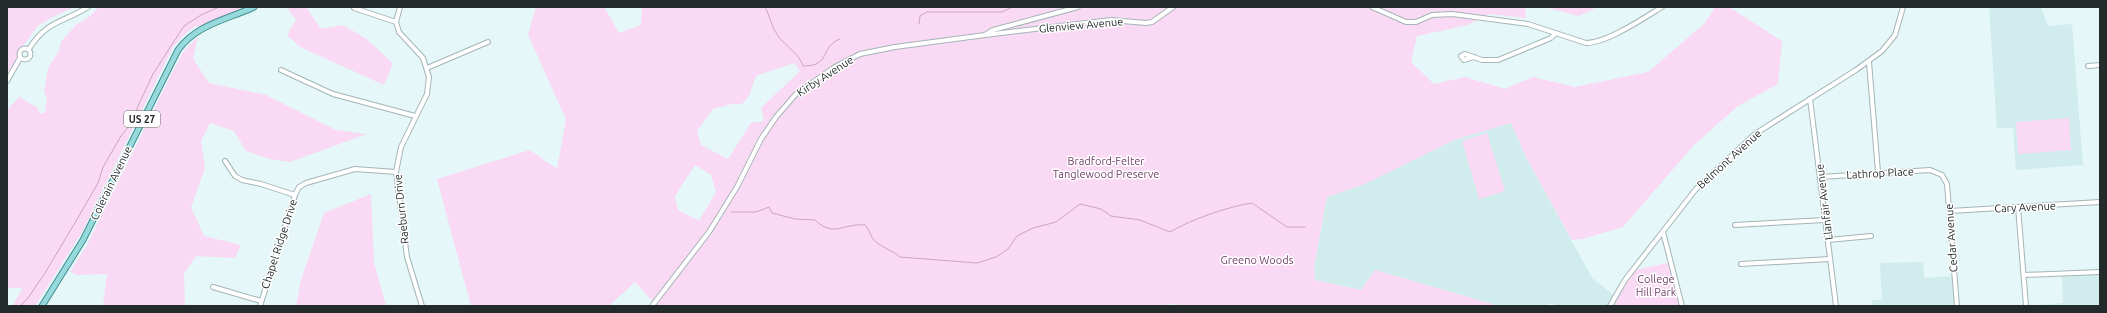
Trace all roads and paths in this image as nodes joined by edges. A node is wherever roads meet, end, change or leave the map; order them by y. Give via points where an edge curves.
1 (88, 7) edge
2 (254, 7) edge
3 (400, 7) edge
4 (1078, 7) edge
5 (1172, 7) edge
6 (1372, 7) edge
7 (1662, 7) edge
8 (1903, 7) edge
9 (354, 8) dead end
10 (396, 22) junction
11 (1556, 34) junction
12 (985, 35) junction
13 (488, 42) dead end
14 (29, 49) junction
15 (1474, 57) dead end
16 (20, 58) junction
17 (1868, 62) junction
18 (2100, 65) edge
19 (2088, 66) dead end
20 (427, 68) junction
21 (281, 70) dead end
22 (7, 81) edge
23 (1810, 99) junction
24 (415, 116) junction
25 (225, 161) dead end
26 (396, 172) junction
27 (1878, 172) junction
28 (1939, 172) joint
29 (1821, 177) junction
30 (294, 195) junction
31 (2100, 202) edge
32 (2018, 207) junction
33 (1950, 211) junction
34 (1825, 220) junction
35 (1735, 225) dead end
36 (1663, 232) junction
37 (1871, 236) dead end
38 (1828, 240) junction
39 (1830, 259) junction
40 (1741, 264) dead end
41 (2100, 272) edge
42 (2024, 275) junction
43 (213, 287) dead end
44 (260, 304) edge
45 (42, 306) edge
46 (422, 306) edge
47 (652, 306) edge
48 (1610, 306) edge
49 (1682, 306) edge
50 (1836, 306) edge
51 (1957, 306) edge
52 (2026, 306) edge

1 - 14 street via 50,24
2 - 45 main road, Colerain Avenue / US 27 via 202,28 189,37 178,50 83,240
3 - 10 street
4 - 12 street, Kirby Avenue via 993,30
5 - 12 street, Glenview Avenue via 1152,22 1146,23 1111,20
6 - 11 street via 1406,22 1416,22 1432,15 1452,14 1528,24
7 - 11 street via 1596,42 1581,43
8 - 17 street, Belmont Avenue via 1892,41
9 - 10 street
10 - 20 street, Raeburn Drive via 402,36 420,53
11 - 15 street via 1498,60
12 - 47 street, Kirby Avenue via 860,54 835,67 796,94 761,139 713,227
13 - 20 street
14 - 16 street via 21,51
14 - 16 street via 28,59
16 - 22 street
17 - 23 street, Belmont Avenue
17 - 27 street
18 - 19 street
20 - 24 street, Raeburn Drive via 428,89
21 - 24 street via 333,94
23 - 29 street, Llanfair Avenue
23 - 36 street, Belmont Avenue via 1768,124 1729,156 1696,189
24 - 26 street, Raeburn Drive via 401,147
25 - 30 street via 235,176 242,180
26 - 30 street, Chapel Ridge Drive via 343,172 306,183
26 - 46 street, Raeburn Drive via 407,257
27 - 28 street, Lathrop Place
27 - 29 street, Lathrop Place
28 - 33 street, Cedar Avenue via 1947,184
29 - 34 street, Llanfair Avenue
30 - 44 street, Chapel Ridge Drive
31 - 32 street, Cary Avenue
32 - 33 street, Cary Avenue
32 - 42 street
33 - 51 street, Cedar Avenue
34 - 35 street
34 - 38 street, Llanfair Avenue
36 - 48 street, Belmont Avenue via 1625,280
36 - 49 street
37 - 38 street
38 - 39 street, Llanfair Avenue
39 - 40 street
39 - 50 street, Llanfair Avenue
41 - 42 street
42 - 52 street
43 - 44 street

